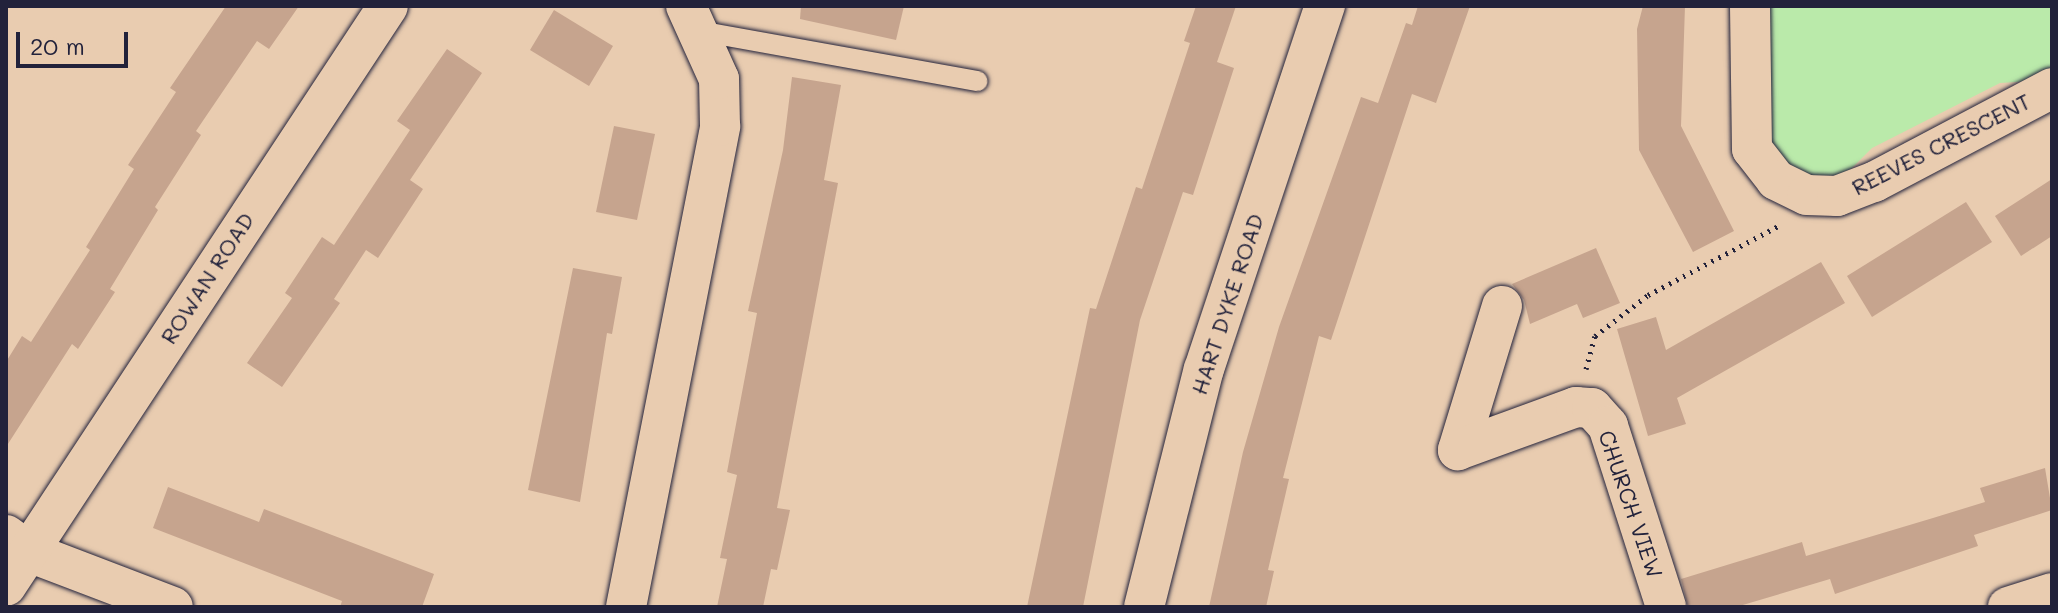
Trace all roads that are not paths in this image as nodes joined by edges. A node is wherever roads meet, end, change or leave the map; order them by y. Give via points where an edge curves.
1 (388, 6) edge
2 (1325, 6) edge
3 (1750, 6) edge
4 (693, 18) edge
5 (978, 81) dead end
6 (2052, 88) edge
7 (1502, 306) dead end
8 (18, 544) edge
9 (6, 586) edge
10 (2052, 593) edge
11 (173, 607) edge
12 (626, 607) edge
13 (1144, 607) edge
14 (1666, 607) edge
15 (2008, 607) edge

1 - 8 street, ROWAN ROAD
2 - 13 street, HART DYKE ROAD via 1204,369
3 - 6 street, REEVES CRESCENT via 1752,149 1776,180 1807,195 1837,196 1874,182
4 - 5 lane
4 - 12 street via 719,79 720,126
7 - 14 street, CHURCH VIEW via 1458,450 1576,407 1592,408 1608,426
8 - 9 street, ROWAN ROAD
8 - 11 street
10 - 15 street

